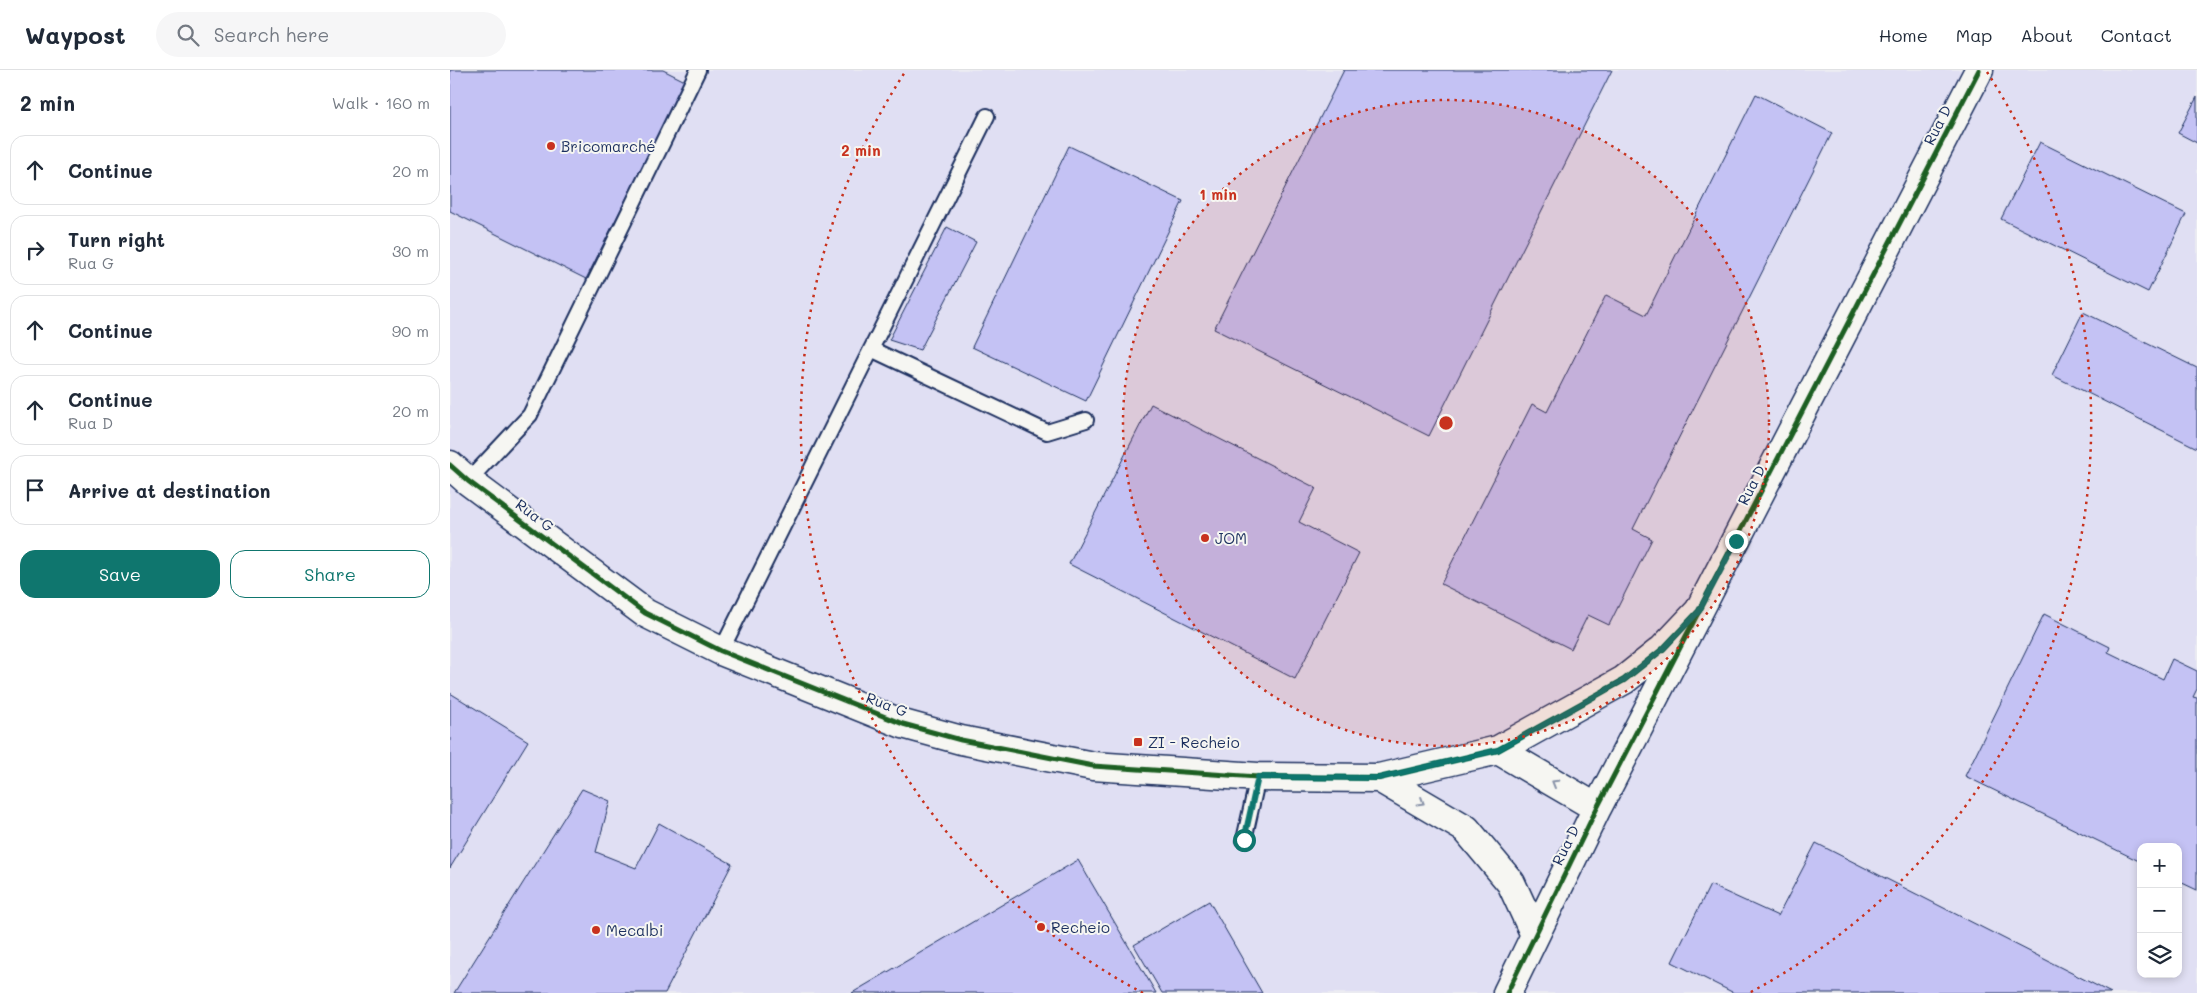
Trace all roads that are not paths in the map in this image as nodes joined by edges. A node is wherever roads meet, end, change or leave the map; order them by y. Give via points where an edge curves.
1 (698, 70) edge
2 (1980, 70) edge
3 (987, 116) dead end
4 (871, 349) junction
5 (1086, 420) dead end
6 (459, 473) edge
7 (1699, 611) junction
8 (721, 651) junction
9 (1498, 750) junction
10 (1258, 777) junction
11 (1379, 778) junction
12 (1597, 808) junction
13 (1244, 840) dead end
14 (1535, 935) junction
15 (1507, 993) edge

1 - 6 lane via 530,416
2 - 7 street, Rua D
3 - 4 lane
4 - 5 lane via 1047,432
4 - 8 lane
6 - 8 street, Rua G via 645,613
7 - 9 street, Rua G via 1663,649 1624,680
7 - 12 street, Rua D
8 - 10 street, Rua G via 902,724 960,740 1093,766
9 - 11 street, Rua G
12 -> 9 street
10 - 11 street, Rua G
10 - 13 lane
11 -> 14 street via 1466,829 1512,883
12 - 14 street, Rua D
14 - 15 street, Rua D

